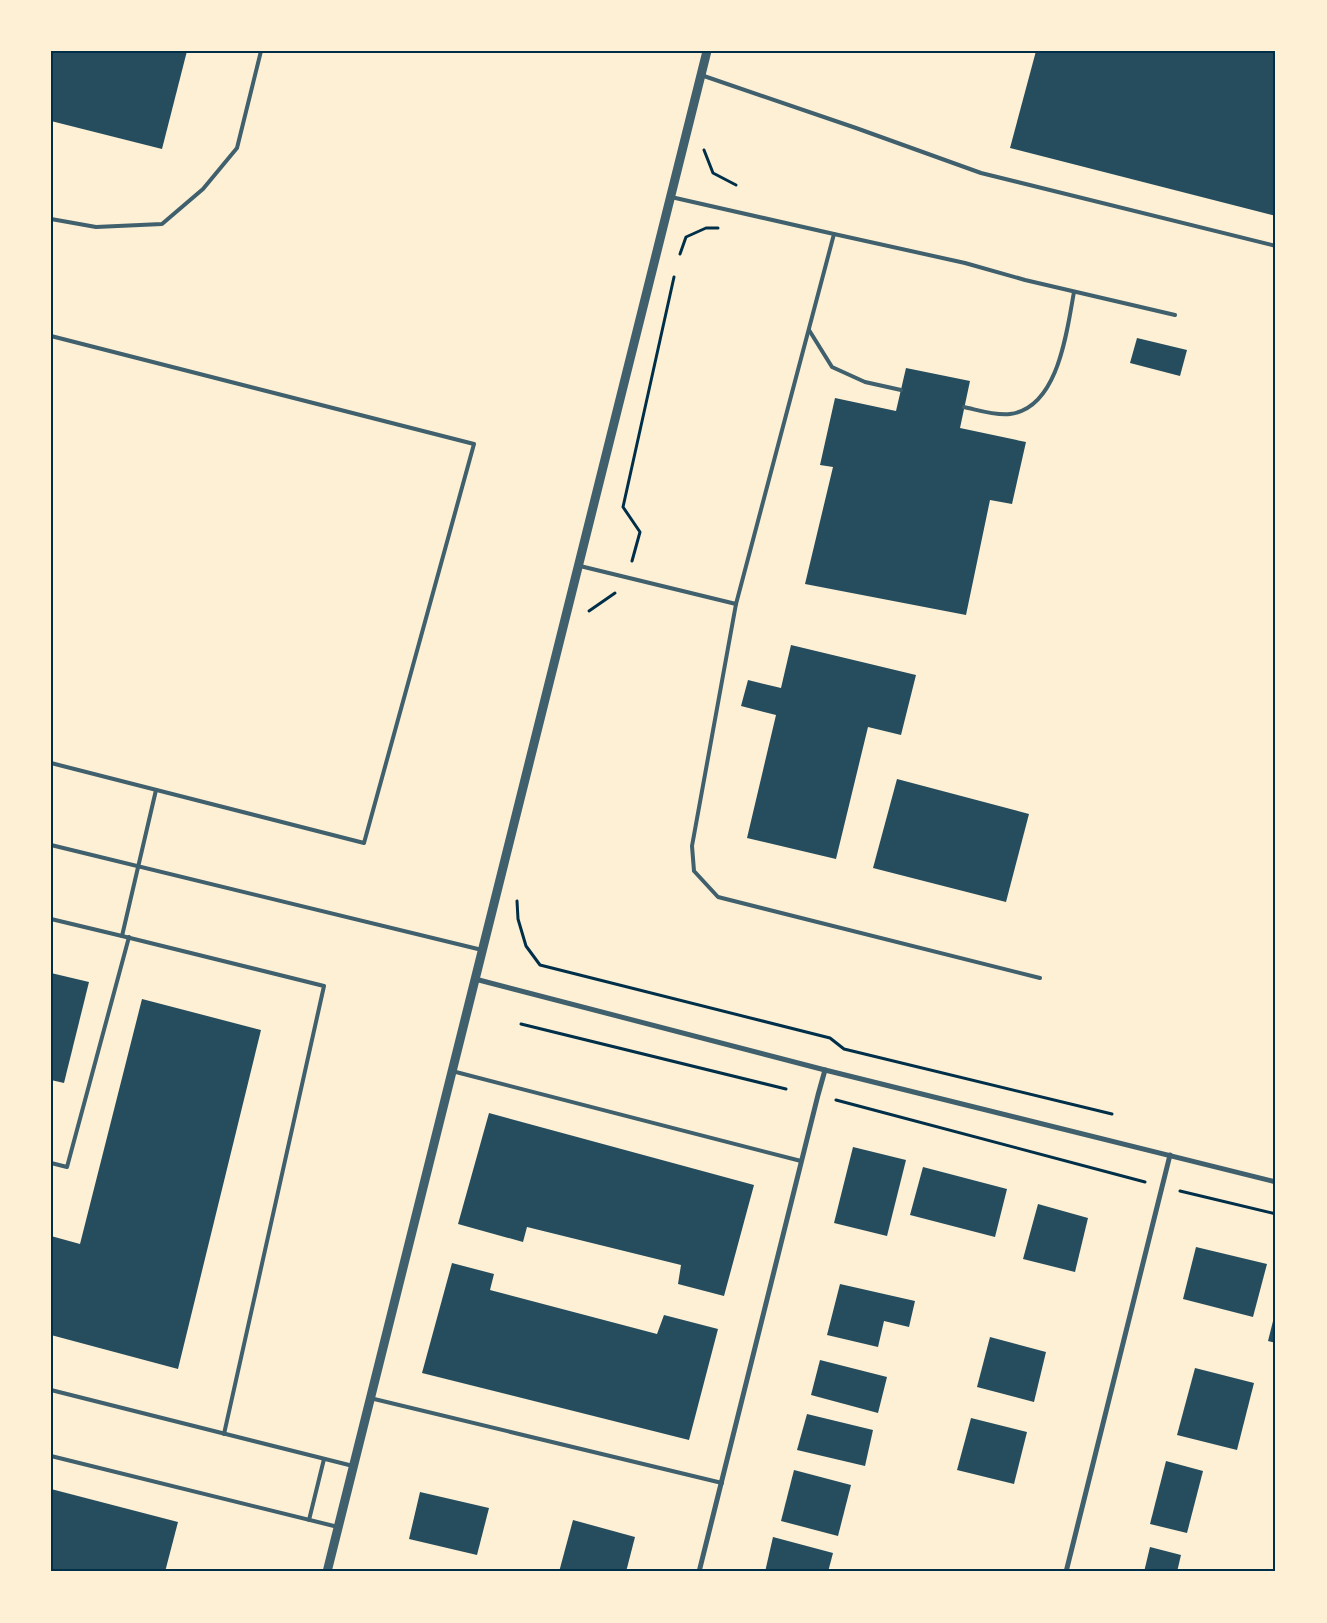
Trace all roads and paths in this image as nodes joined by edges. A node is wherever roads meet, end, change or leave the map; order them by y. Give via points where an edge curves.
1 (261, 51) edge
2 (707, 51) edge
3 (701, 75) junction
4 (704, 148) dead end
5 (736, 186) dead end
6 (671, 197) junction
7 (51, 219) edge
8 (723, 227) dead end
9 (834, 234) junction
10 (1276, 246) edge
11 (679, 257) dead end
12 (674, 276) dead end
13 (1074, 292) junction
14 (1175, 315) dead end
15 (808, 329) junction
16 (51, 336) edge
17 (901, 390) dead end
18 (964, 407) dead end
19 (579, 565) junction
20 (628, 578) junction
21 (736, 604) junction
22 (586, 620) dead end
23 (51, 763) edge
24 (156, 790) junction
25 (51, 845) edge
26 (137, 867) junction
27 (517, 898) dead end
28 (51, 919) edge
29 (122, 936) junction
30 (129, 938) junction
31 (482, 950) junction
32 (1040, 978) dead end
33 (475, 979) junction
34 (521, 1024) dead end
35 (826, 1070) junction
36 (452, 1071) junction
37 (786, 1089) dead end
38 (836, 1100) dead end
39 (1112, 1114) dead end
40 (1170, 1155) junction
41 (801, 1161) junction
42 (51, 1164) edge
43 (1276, 1182) edge
44 (1163, 1186) junction
45 (1276, 1214) edge
46 (51, 1390) edge
47 (370, 1398) junction
48 (224, 1434) junction
49 (51, 1456) edge
50 (324, 1459) junction
51 (353, 1466) junction
52 (722, 1483) junction
53 (309, 1520) junction
54 (338, 1527) junction
55 (327, 1572) edge
56 (700, 1572) edge
57 (1066, 1572) edge

1 - 7 lane via 237,148 203,189 162,224 96,227
2 - 3 street
3 - 6 street
3 - 10 lane via 981,173
4 - 5 path via 713,173
6 - 9 lane
6 - 19 street
8 - 11 path via 706,228 686,237
9 - 13 lane via 965,263
9 - 15 lane
12 - 20 path via 623,507 640,532
13 - 14 lane
13 - 18 lane via 1064,346 1051,384 1032,406 1011,414
15 - 17 lane via 832,367 865,382
15 - 21 lane
16 - 24 lane via 474,444 364,843
19 - 20 lane
19 - 31 street
20 - 21 lane
20 - 22 path via 626,586 589,611
21 - 32 lane via 692,846 694,871 718,898
23 - 24 lane
24 - 26 lane
25 - 26 lane
26 - 29 lane
26 - 31 lane
27 - 39 path via 518,919 526,946 540,965 830,1038 844,1049
28 - 29 lane
29 - 30 lane
30 - 42 lane via 67,1167
30 - 48 lane via 324,986
31 - 33 street
33 - 35 street
33 - 36 street
34 - 37 path
35 - 40 street
35 - 41 street
36 - 41 lane
36 - 47 street
38 - 44 path
40 - 43 street
40 - 44 street
41 - 52 street
44 - 45 path
44 - 57 street
46 - 48 lane
47 - 51 street
47 - 52 lane
48 - 50 lane
49 - 53 lane
50 - 51 lane
50 - 53 lane
51 - 54 street
52 - 56 street
53 - 54 lane
54 - 55 street

